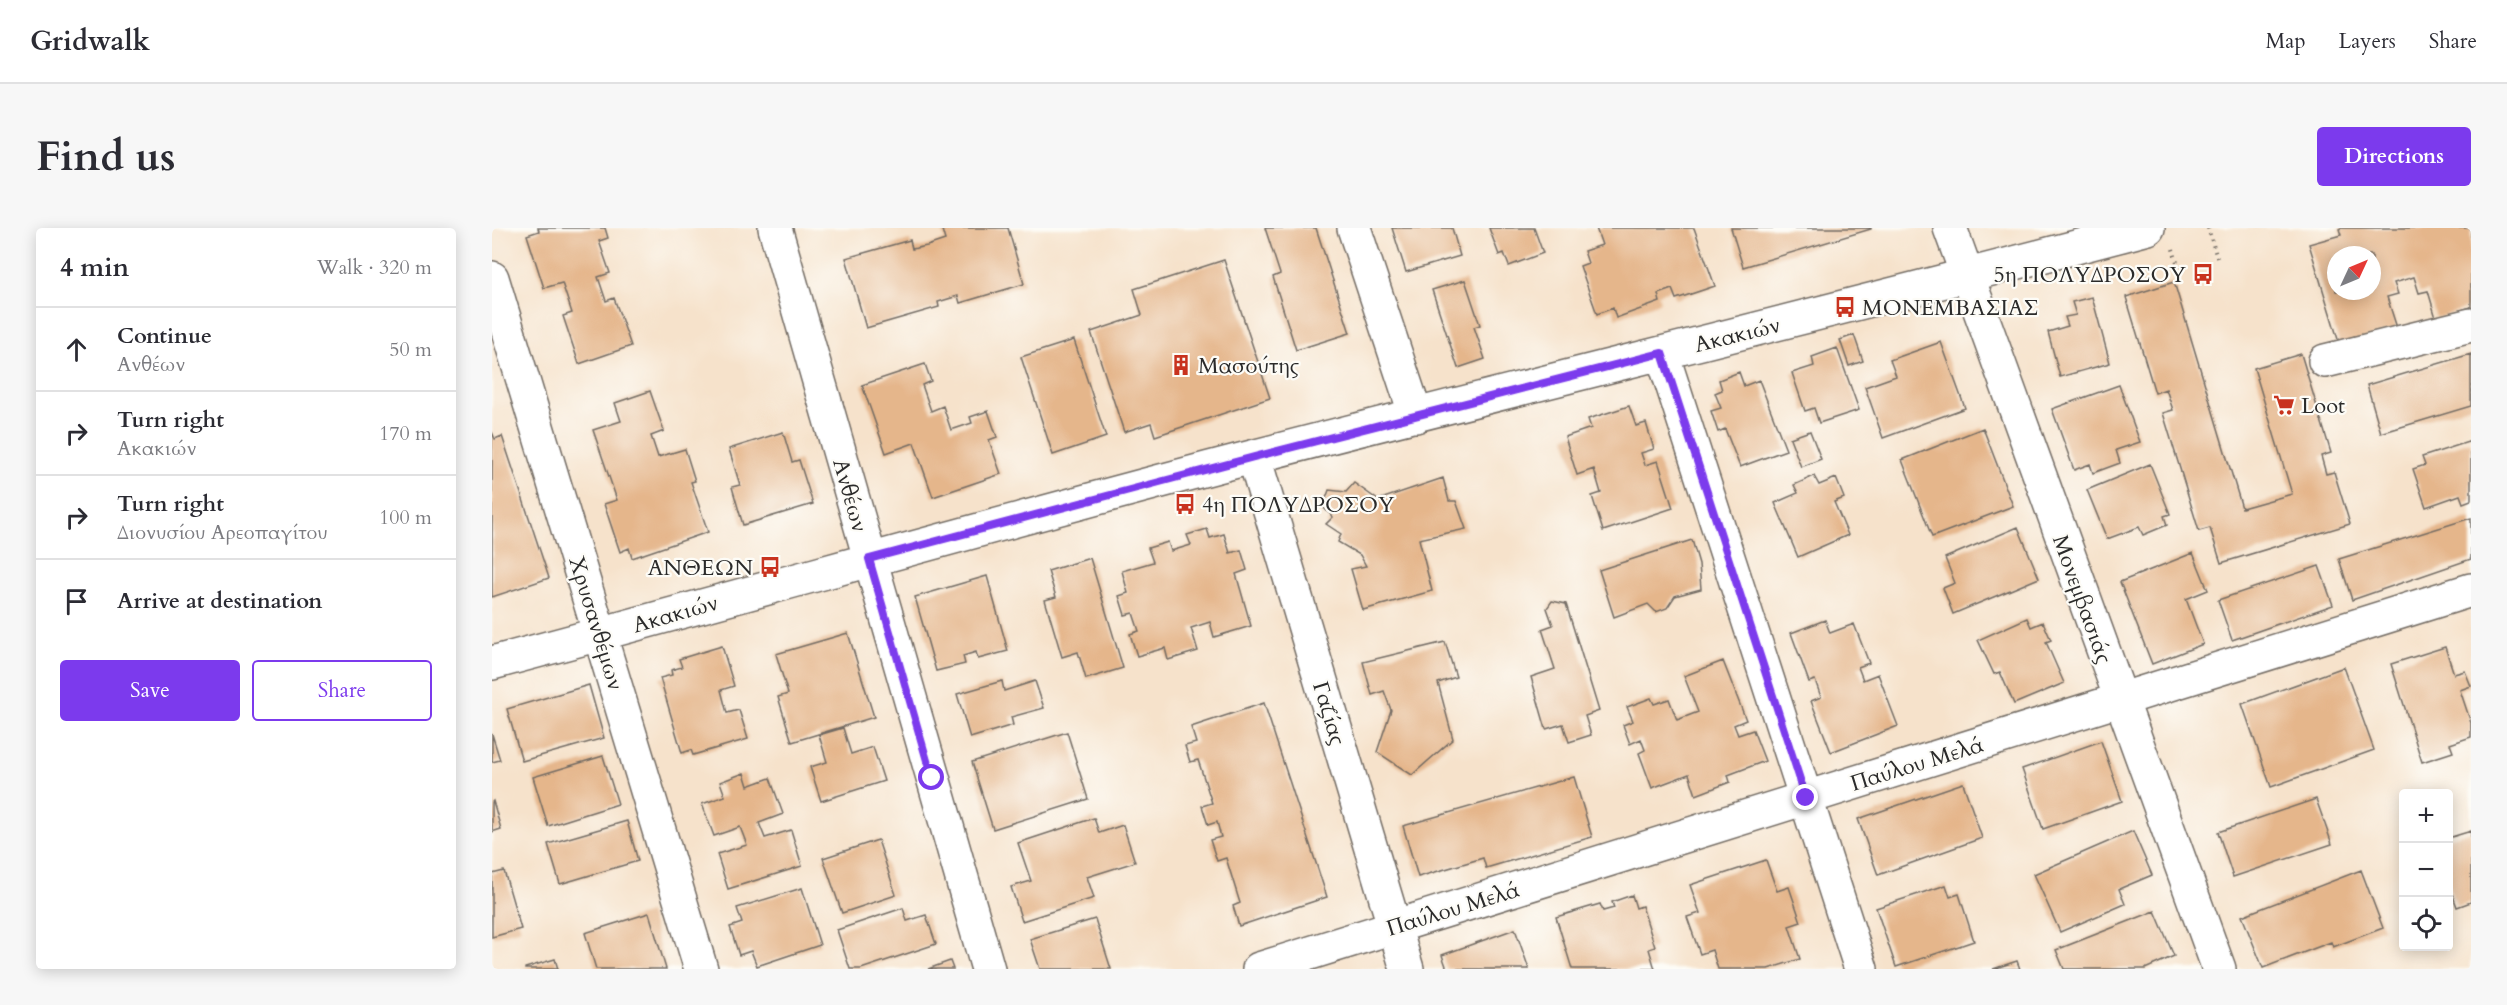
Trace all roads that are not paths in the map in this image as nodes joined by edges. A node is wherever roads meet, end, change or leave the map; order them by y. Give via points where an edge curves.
1 (776, 228) edge
2 (1354, 228) edge
3 (1950, 228) edge
4 (2148, 228) edge
5 (1967, 276) junction
6 (492, 278) edge
7 (2471, 325) edge
8 (1662, 353) junction
9 (2325, 361) dead end
10 (1416, 416) junction
11 (1254, 457) junction
12 (869, 559) junction
13 (2471, 590) edge
14 (600, 634) junction
15 (492, 663) edge
16 (2120, 700) junction
17 (1806, 798) junction
18 (1394, 927) junction
19 (701, 969) edge
20 (988, 969) edge
21 (1259, 969) edge
22 (1407, 969) edge
23 (1861, 969) edge
24 (2219, 969) edge

1 - 12 street, Ανθέων
2 - 10 street
3 - 5 street, Μονεμβασιάς
4 - 5 street, Ακακιών
5 - 8 street, Ακακιών
5 - 16 street, Μονεμβασιάς
6 - 14 street, Χρυσανθέμων
7 - 9 street
8 - 10 street, Ακακιών
8 - 17 street
10 - 11 street, Ακακιών
11 - 12 street, Ακακιών
11 - 18 street, Γαζίας
12 - 14 street, Ακακιών
12 - 20 street, Ανθέων
13 - 16 street, Παύλου Μελά
14 - 15 street, Ακακιών
14 - 19 street, Χρυσανθέμων
16 - 17 street, Παύλου Μελά
16 - 24 street, Μονεμβασιάς
17 - 18 street, Παύλου Μελά
17 - 23 street
18 - 21 street, Παύλου Μελά
18 - 22 street, Γαζίας

